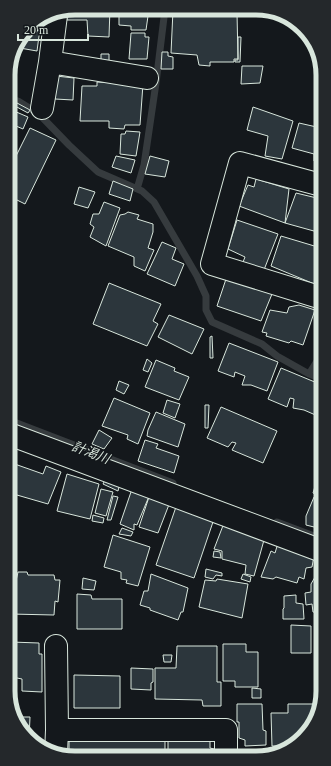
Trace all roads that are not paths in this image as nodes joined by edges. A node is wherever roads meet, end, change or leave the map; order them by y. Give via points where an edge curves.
1 (56, 19) edge
2 (50, 62) junction
3 (147, 78) dead end
4 (42, 108) dead end
5 (316, 184) edge
6 (316, 296) edge
7 (15, 436) edge
8 (316, 549) edge
9 (56, 646) dead end
10 (57, 730) junction
11 (56, 748) edge
12 (226, 751) edge

1 - 2 street
2 - 3 street
2 - 4 street
5 - 6 street via 240,163 212,264
7 - 8 street
9 - 10 street
10 - 11 street
10 - 12 street via 226,730

